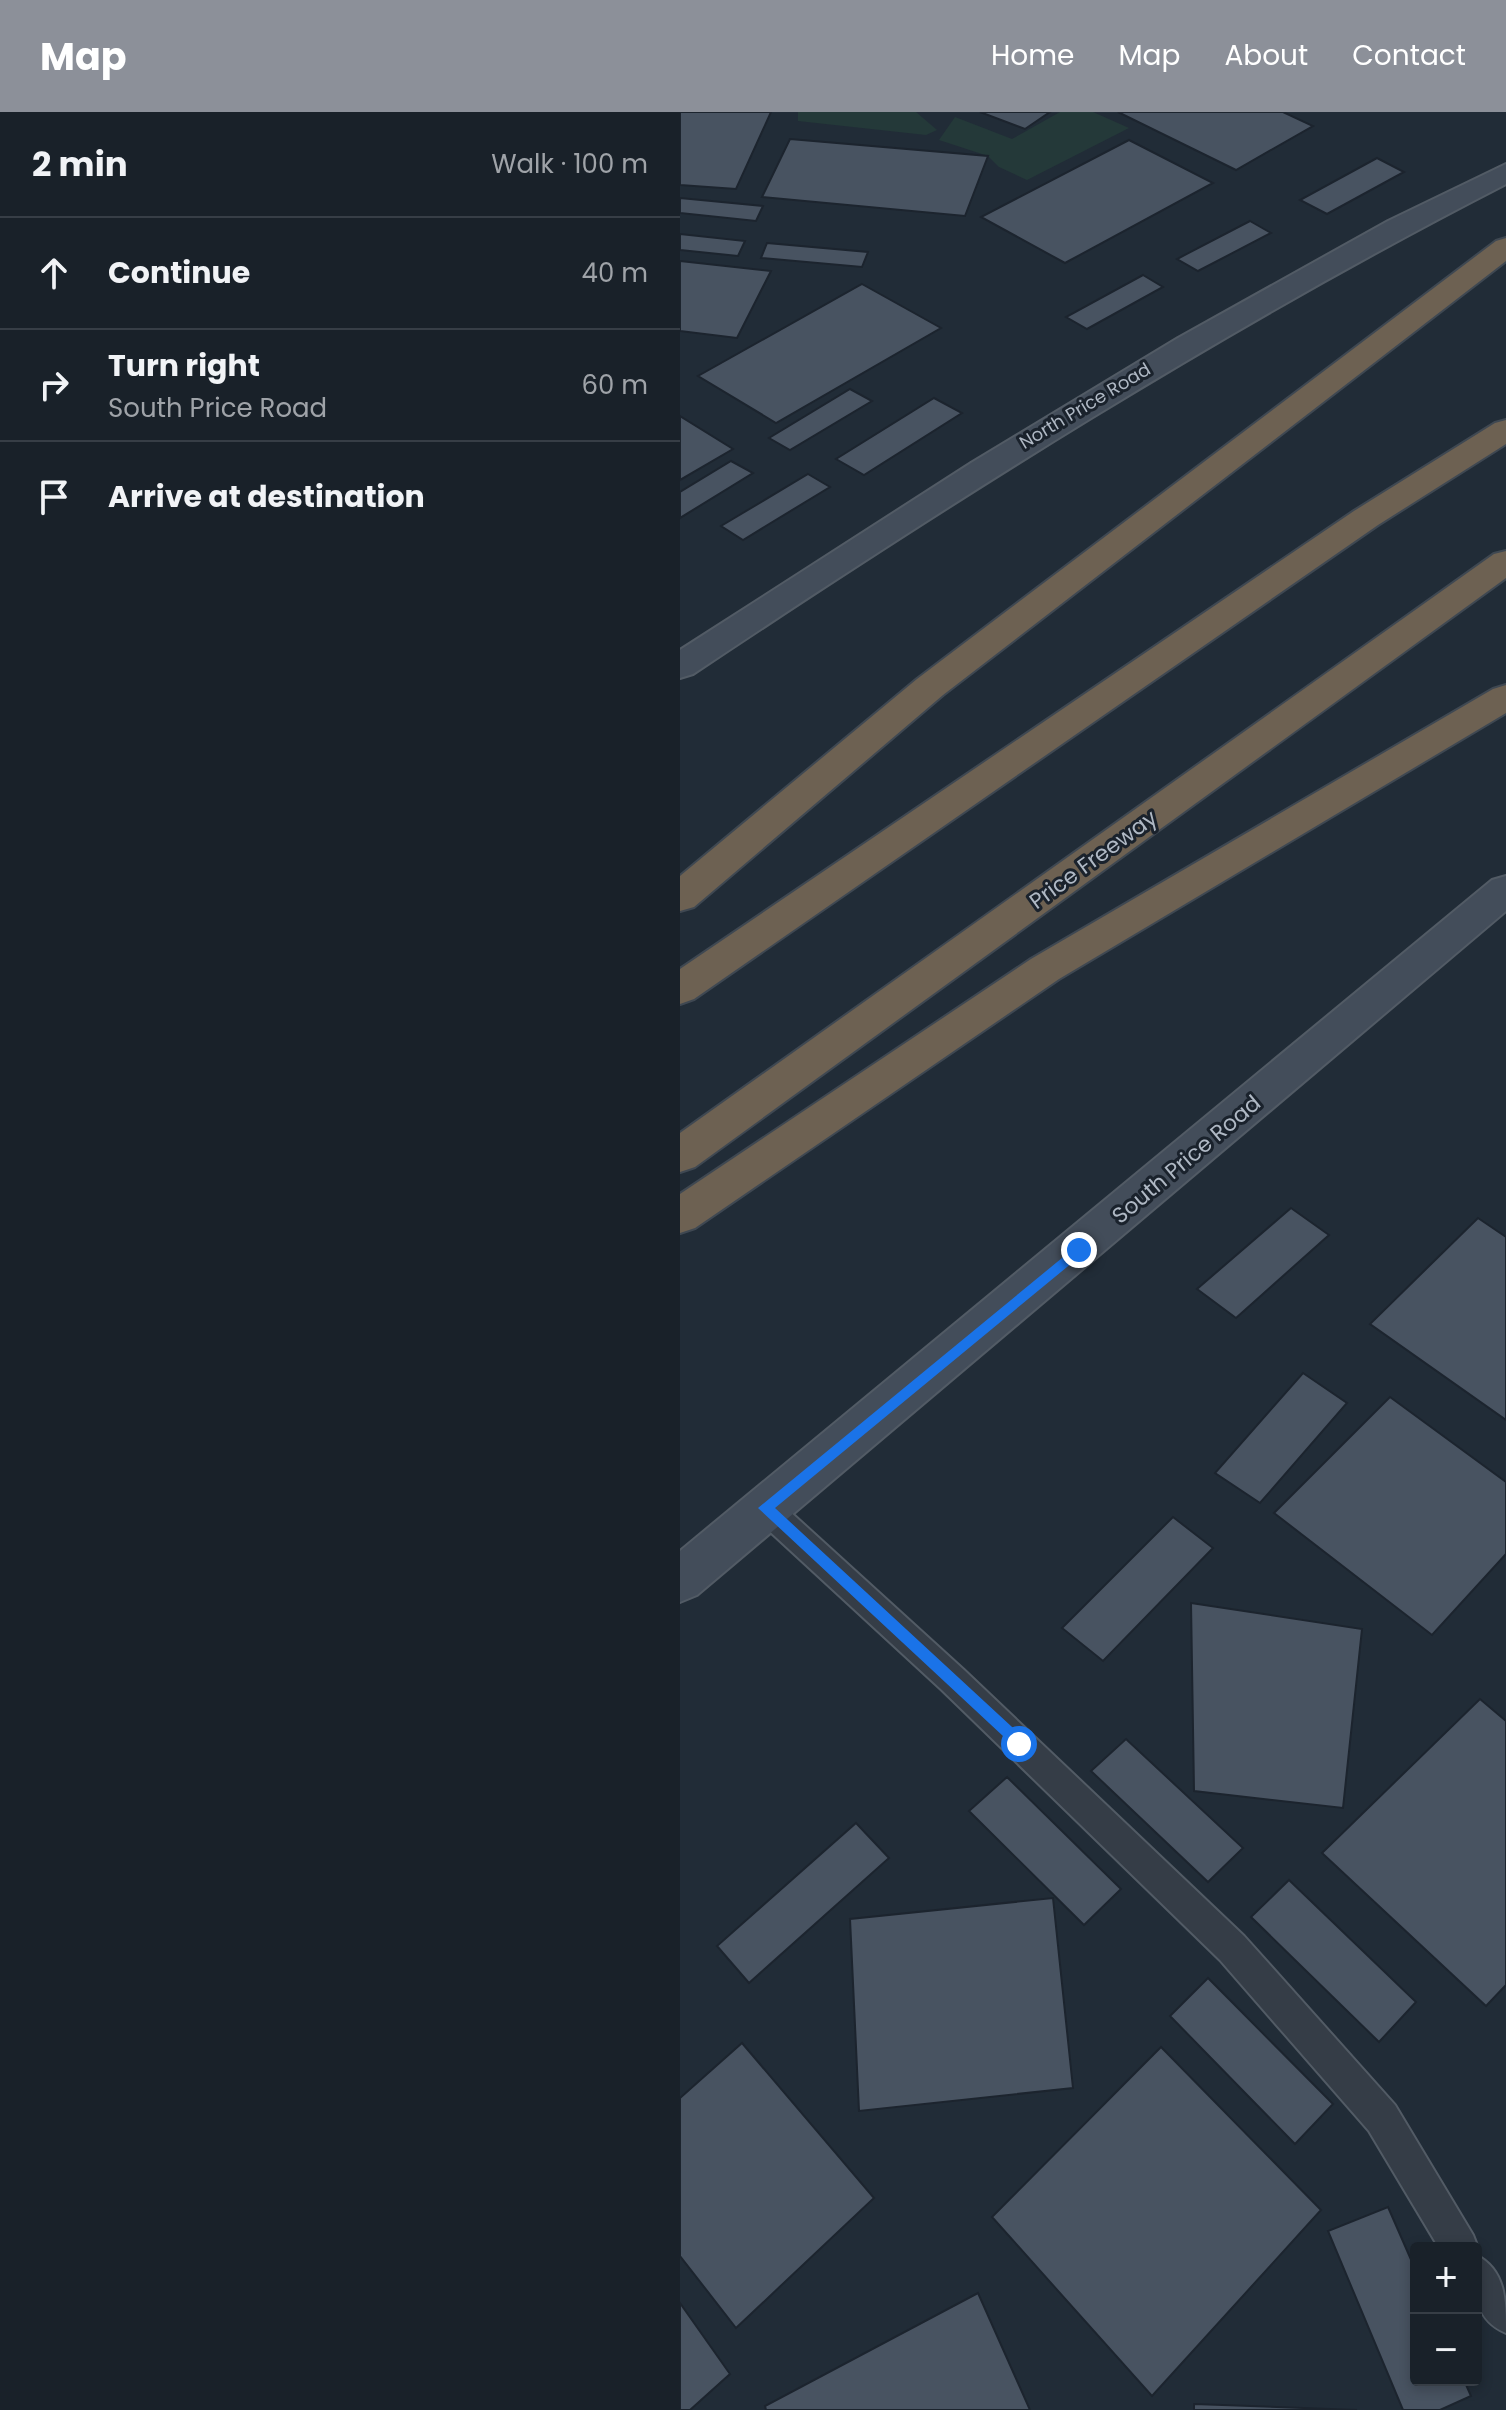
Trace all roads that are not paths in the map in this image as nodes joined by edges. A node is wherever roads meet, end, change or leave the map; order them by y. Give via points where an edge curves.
1 (1506, 173) edge
2 (1506, 247) edge
3 (1506, 430) edge
4 (1506, 562) edge
5 (680, 666) edge
6 (1506, 697) edge
7 (1506, 890) edge
8 (680, 897) edge
9 (680, 989) edge
10 (680, 1155) edge
11 (680, 1216) edge
12 (765, 1508) junction
13 (680, 1580) edge
14 (1456, 2242) edge
15 (1482, 2282) edge
16 (1506, 2314) edge

1 - 5 main road, North Price Road via 1248,311 997,458
2 - 8 highway via 930,687
3 - 9 highway via 1366,518
4 - 10 highway, Price Freeway
6 - 11 highway via 1045,969
7 - 12 main road, South Price Road
12 - 13 main road, South Price Road
12 - 14 lane via 1209,1925 1382,2118
15 - 16 lane

